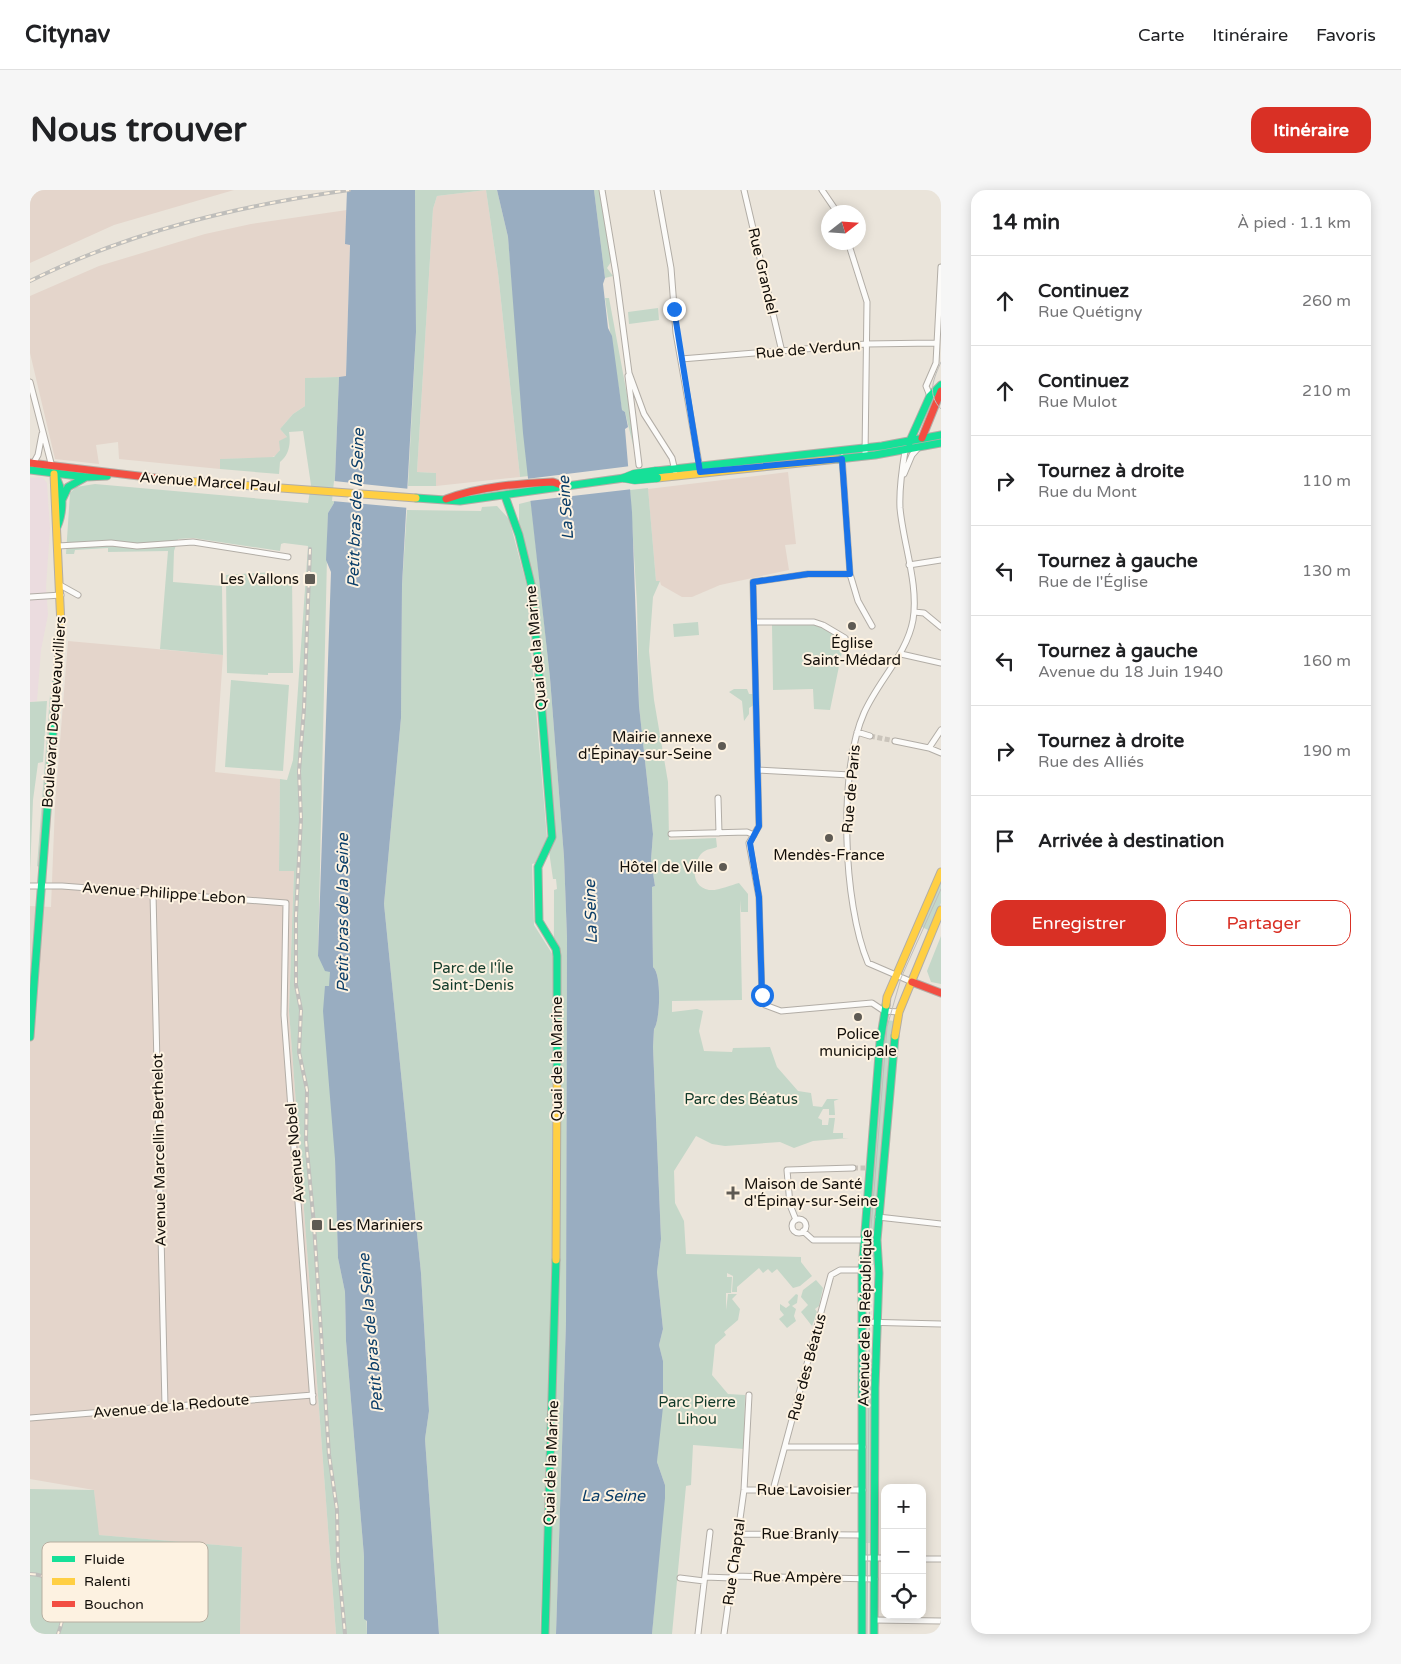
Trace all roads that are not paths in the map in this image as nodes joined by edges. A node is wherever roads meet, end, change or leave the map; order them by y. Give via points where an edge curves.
1 (602, 190) edge
2 (657, 190) edge
3 (744, 190) edge
4 (822, 190) edge
5 (832, 205) edge
6 (851, 250) edge
7 (941, 267) edge
8 (935, 343) junction
9 (866, 344) junction
10 (941, 350) edge
11 (782, 352) junction
12 (681, 359) junction
13 (936, 362) junction
14 (629, 373) junction
15 (30, 382) edge
16 (941, 384) edge
17 (941, 391) edge
18 (930, 396) junction
19 (43, 433) junction
20 (941, 435) edge
21 (923, 436) junction
22 (911, 441) junction
23 (941, 443) edge
24 (865, 447) junction
25 (919, 447) junction
26 (841, 449) junction
27 (905, 451) junction
28 (865, 456) junction
29 (842, 459) junction
30 (639, 465) dead end
31 (31, 466) edge
32 (700, 469) junction
33 (53, 470) junction
34 (675, 472) junction
35 (114, 476) junction
36 (86, 477) junction
37 (902, 479) junction
38 (504, 487) junction
39 (524, 489) junction
40 (505, 496) junction
41 (446, 499) junction
42 (60, 504) junction
43 (57, 527) junction
44 (58, 546) junction
45 (288, 557) dead end
46 (941, 560) edge
47 (909, 565) junction
48 (850, 574) junction
49 (60, 585) junction
50 (61, 595) junction
51 (78, 595) dead end
52 (30, 598) edge
53 (914, 612) junction
54 (755, 622) junction
55 (872, 626) dead end
56 (941, 627) edge
57 (845, 638) dead end
58 (901, 654) junction
59 (941, 663) edge
60 (941, 730) edge
61 (857, 732) junction
62 (870, 736) tunnel mouth
63 (895, 741) tunnel mouth
64 (929, 748) junction
65 (941, 753) edge
66 (759, 770) junction
67 (850, 775) junction
68 (718, 798) dead end
69 (719, 833) junction
70 (671, 834) dead end
71 (754, 835) junction
72 (941, 872) edge
73 (41, 885) junction
74 (30, 886) edge
75 (153, 894) junction
76 (286, 903) joint
77 (941, 910) edge
78 (895, 975) junction
79 (912, 982) junction
80 (941, 993) edge
81 (884, 1011) junction
82 (899, 1012) junction
83 (30, 1037) edge
84 (853, 1168) tunnel mouth
85 (878, 1217) junction
86 (796, 1220) junction
87 (941, 1224) edge
88 (803, 1231) junction
89 (864, 1240) junction
90 (862, 1270) junction
91 (862, 1322) junction
92 (878, 1324) junction
93 (941, 1324) edge
94 (313, 1395) junction
95 (749, 1395) dead end
96 (313, 1402) dead end
97 (165, 1406) junction
98 (30, 1418) edge
99 (786, 1447) junction
100 (864, 1447) junction
101 (744, 1490) junction
102 (774, 1490) junction
103 (863, 1490) junction
104 (710, 1532) dead end
105 (739, 1534) junction
106 (862, 1535) junction
107 (862, 1558) junction
108 (875, 1558) junction
109 (881, 1558) edge
110 (926, 1558) edge
111 (941, 1559) edge
112 (732, 1577) junction
113 (680, 1578) dead end
114 (862, 1578) junction
115 (874, 1578) junction
116 (705, 1579) junction
117 (874, 1620) junction
118 (941, 1621) edge
119 (545, 1634) edge
120 (698, 1634) edge
121 (724, 1634) edge
122 (862, 1634) edge
123 (874, 1634) edge

1 - 14 street
2 - 12 street via 671,268
3 - 11 street, Rue Grandel
4 - 5 street
6 - 9 street via 867,302
7 - 8 street
8 - 9 street, Rue de Verdun
8 - 13 street
9 - 11 street, Rue de Verdun
9 - 24 street
10 - 13 street
11 - 12 street, Rue de Verdun
12 - 32 street
13 - 18 street via 926,386
14 - 30 street
14 - 34 street via 644,414 672,458
15 - 19 street
16 - 18 main road
17 - 21 main road
18 - 22 main road
19 - 31 street via 38,455
19 - 33 street
20 - 21 main road
21 - 22 main road
21 - 25 main road
22 - 24 main road
22 - 27 main road
23 - 25 main road
24 - 26 main road
24 - 28 street
25 - 27 main road
25 - 37 street, Rue de Paris
26 - 29 street
26 - 32 main road
27 - 28 main road
27 - 37 street, Rue de Paris
28 - 29 main road
29 - 32 main road
29 - 48 street
31 - 33 main road, Avenue Marcel Paul
32 - 34 main road
33 - 35 main road, Avenue Marcel Paul via 94,470
33 - 36 main road, Avenue Marcel Paul
33 - 42 main road, Boulevard Dequevauvilliers via 58,480
33 - 43 main road, Boulevard Dequevauvilliers
34 - 39 main road, bridge via 635,480 624,478 561,485 553,482
35 - 36 main road, Avenue Marcel Paul
35 - 41 main road, Avenue Marcel Paul
36 - 42 main road, Boulevard Dequevauvilliers via 68,487
37 - 47 street, Rue de Paris via 900,508
38 - 39 main road
38 - 40 main road, Quai de la Marine
38 - 41 main road via 460,493
39 - 40 main road, Avenue Marcel Paul
40 - 41 main road, Avenue Marcel Paul via 460,501
40 - 119 main road, Quai de la Marine via 519,535 532,593 552,837 537,873 539,921 557,956 556,1303
42 - 43 main road, Boulevard Dequevauvilliers
43 - 44 main road, Boulevard Dequevauvilliers
44 - 45 street via 193,542
44 - 49 main road, Boulevard Dequevauvilliers
46 - 47 street
47 - 53 street, Rue de Paris
48 - 54 street via 808,574 753,582
48 - 55 street via 858,601
49 - 50 main road, Boulevard Dequevauvilliers
49 - 51 street
50 - 52 street
50 - 73 main road, Boulevard Dequevauvilliers
53 - 56 street via 924,613
53 - 58 street, Rue de Paris
54 - 57 street via 814,622
54 - 66 street
58 - 59 street
58 - 61 street, Rue de Paris via 874,690
60 - 64 street
61 - 62 street
61 - 67 street, Rue de Paris
63 - 64 street
64 - 65 street
66 - 67 street
66 - 71 street via 759,826
67 - 78 street, Rue de Paris via 847,845 853,900 868,962
68 - 69 street
69 - 70 street
69 - 71 street via 747,832
71 - 81 street via 750,843 759,897 765,1005 781,1011 872,1003
72 - 78 main road, Avenue de la République
73 - 74 street
73 - 75 street, Avenue Philippe Lebon
73 - 83 main road, Boulevard Dequevauvilliers
75 - 76 street, Avenue Philippe Lebon
75 - 97 street, Avenue Marcellin Berthelot
76 - 94 street, Avenue Nobel via 284,1015
77 - 79 main road, Avenue de la République
78 - 79 street
78 - 81 main road, Avenue de la République
79 - 80 main road
79 - 82 main road, Avenue de la République
81 - 82 street
81 - 89 main road, Avenue de la République
82 - 85 main road, Avenue de la République
84 - 86 street via 787,1170 790,1205
85 - 87 street
85 - 92 main road, Avenue de la République
86 - 88 street via 806,1225
86 - 88 street via 792,1225 794,1231
88 - 89 street via 813,1240
89 - 90 main road, Avenue de la République
90 - 91 main road, Avenue de la République
90 - 99 street, Rue des Béatus via 840,1270 831,1275
91 - 92 street
91 - 100 main road, Avenue de la République
92 - 93 street
92 - 108 main road, Avenue de la République
94 - 96 street, Avenue Nobel
94 - 97 street, Avenue de la Redoute
95 - 101 street, Rue Chaptal
97 - 98 street, Avenue de la Redoute
99 - 100 street
99 - 102 street, Rue des Béatus
100 - 103 main road, Avenue de la République
101 - 102 street, Rue Lavoisier
101 - 105 street, Rue Chaptal
102 - 103 street, Rue Lavoisier
103 - 106 main road, Avenue de la République
104 - 116 street
105 - 106 street, Rue Branly
105 - 112 street, Rue Chaptal
106 - 107 main road, Avenue de la République
107 - 108 street
107 - 114 main road, Avenue de la République
108 - 109 street
108 - 115 main road, Avenue de la République
110 - 111 street
112 - 114 street, Rue Ampère
112 - 116 street, Rue Ampère
112 - 121 street, Rue Chaptal
113 - 116 street, Rue Ampère
114 - 115 street, Rue Ampère
114 - 122 main road, Avenue de la République
115 - 117 main road, Avenue de la République
116 - 120 street
117 - 118 street
117 - 123 main road, Avenue de la République

